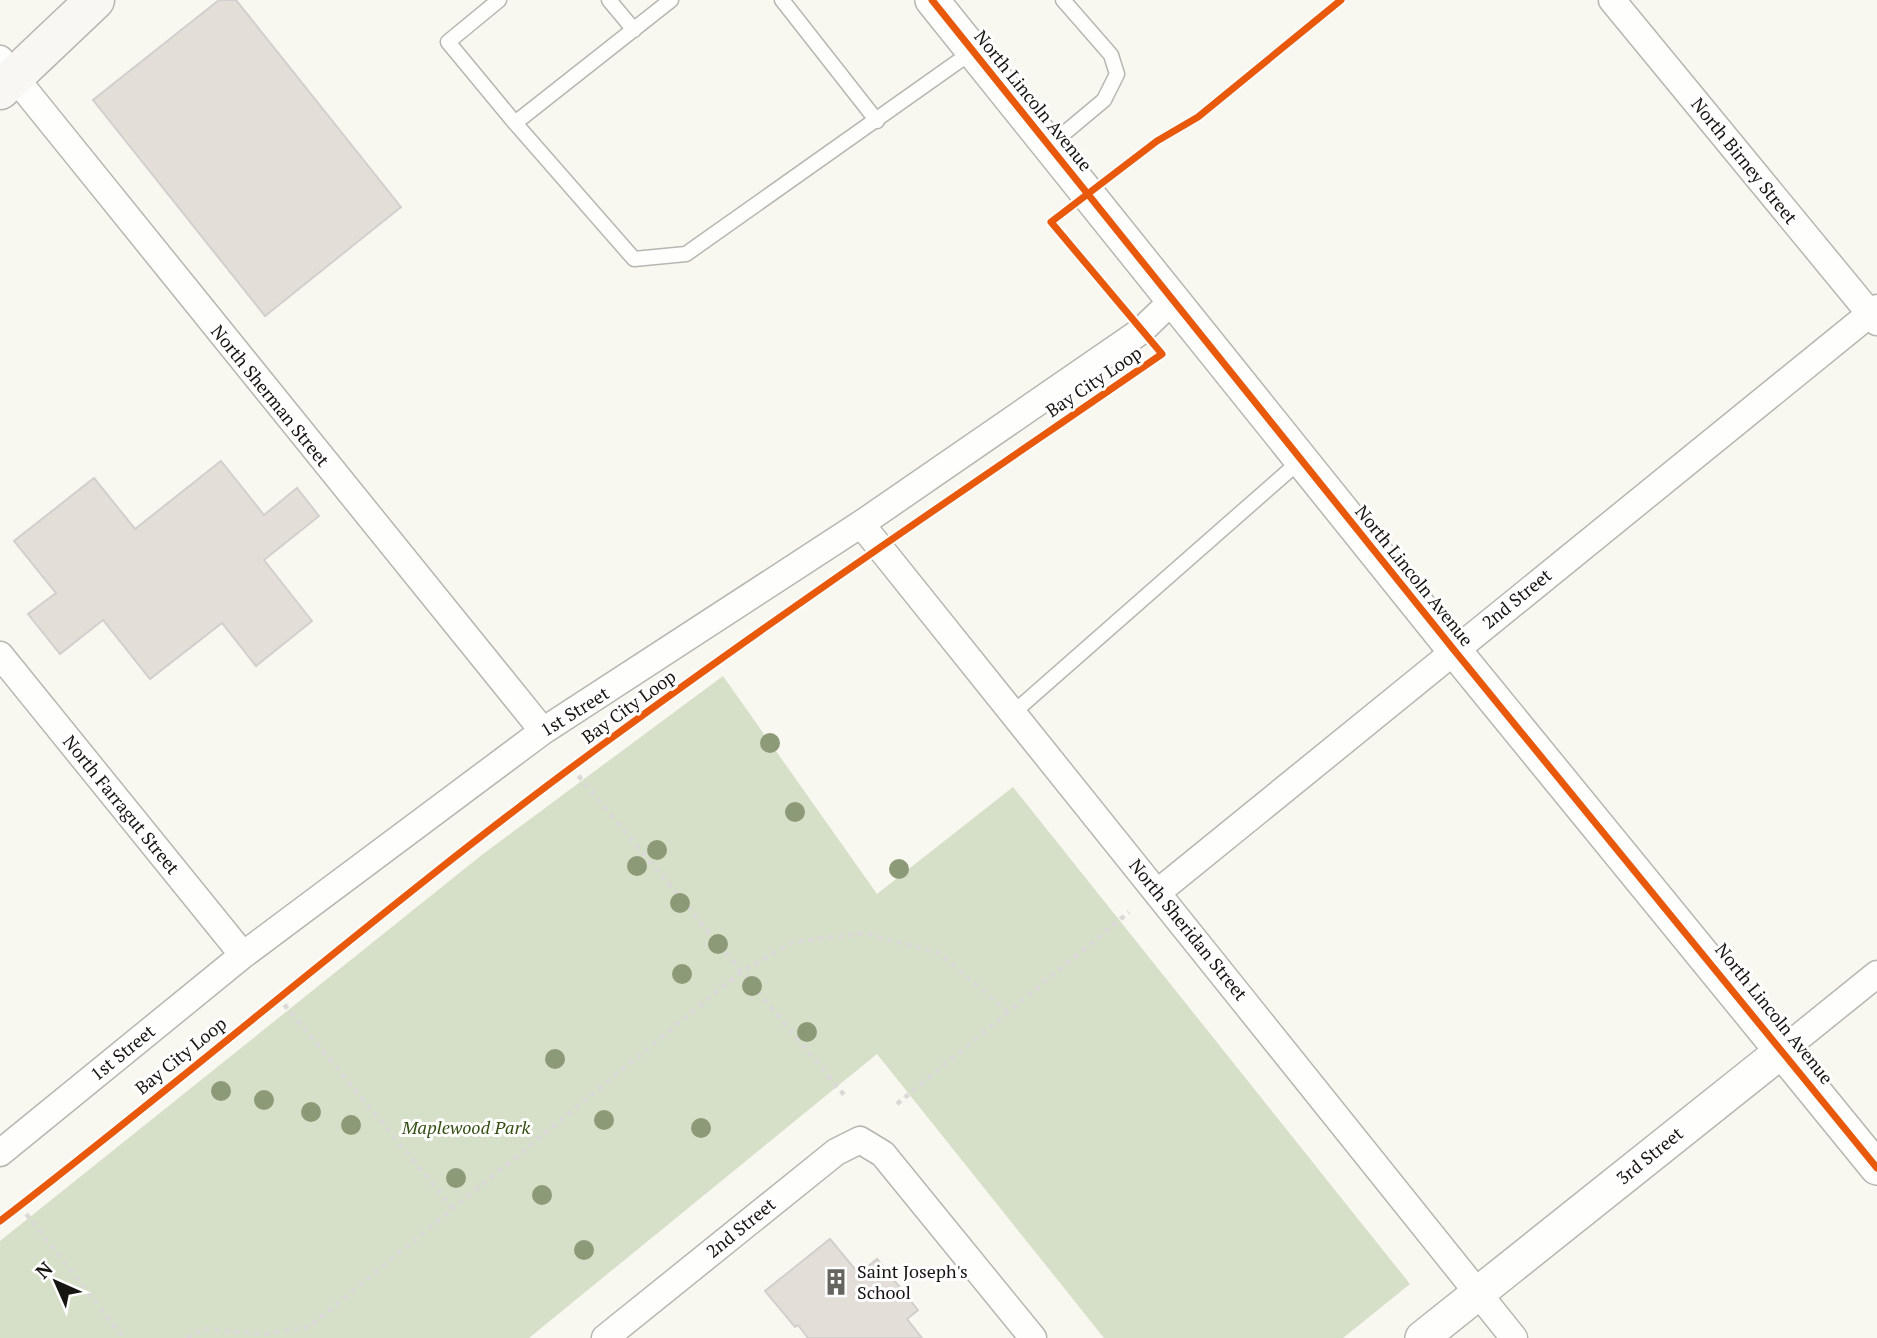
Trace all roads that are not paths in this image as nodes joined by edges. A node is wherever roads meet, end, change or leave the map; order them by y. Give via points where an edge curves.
1 (95, 0) edge
2 (499, 0) edge
3 (609, 0) edge
4 (671, 0) edge
5 (782, 0) edge
6 (1063, 0) edge
7 (1612, 0) edge
8 (936, 1) edge
9 (634, 30) junction
10 (973, 51) junction
11 (4, 76) edge
12 (877, 121) junction
13 (515, 124) junction
14 (1049, 146) junction
15 (1172, 301) junction
16 (1875, 315) edge
17 (1301, 460) junction
18 (861, 524) junction
19 (1454, 650) junction
20 (0, 655) edge
21 (1014, 712) junction
22 (542, 731) junction
23 (1158, 892) junction
24 (243, 955) junction
25 (1877, 974) edge
26 (1783, 1050) junction
27 (0, 1153) edge
28 (1877, 1168) edge
29 (1478, 1293) junction
30 (605, 1338) edge
31 (1033, 1338) edge
32 (1422, 1338) edge
33 (1514, 1338) edge

1 - 11 main road
2 - 13 lane via 448,42
3 - 9 lane
4 - 9 lane
5 - 12 lane
6 - 14 lane via 1111,55 1117,74 1104,100
7 - 16 street, North Birney Street
8 - 10 street, North Lincoln Avenue
9 - 13 lane
10 - 12 lane
10 - 14 street, North Lincoln Avenue
11 - 22 street, North Sherman Street
12 - 13 lane via 686,254 634,259
14 - 15 street, North Lincoln Avenue
15 - 17 street, North Lincoln Avenue
15 - 18 street, 1st Street via 1141,331
16 - 19 street, 2nd Street
17 - 19 street, North Lincoln Avenue
17 - 21 lane
18 - 21 street, North Sheridan Street
18 - 22 street, 1st Street
19 - 23 street, 2nd Street
19 - 26 street, North Lincoln Avenue
20 - 24 street, North Farragut Street
21 - 23 street, North Sheridan Street
22 - 24 street, 1st Street
23 - 29 street, North Sheridan Street
24 - 27 street, 1st Street
25 - 26 street, 3rd Street
26 - 28 street, North Lincoln Avenue
26 - 29 street, 3rd Street
29 - 32 street, 3rd Street
29 - 33 street, North Sheridan Street
30 - 31 street, 2nd Street via 836,1152 860,1140 883,1154

